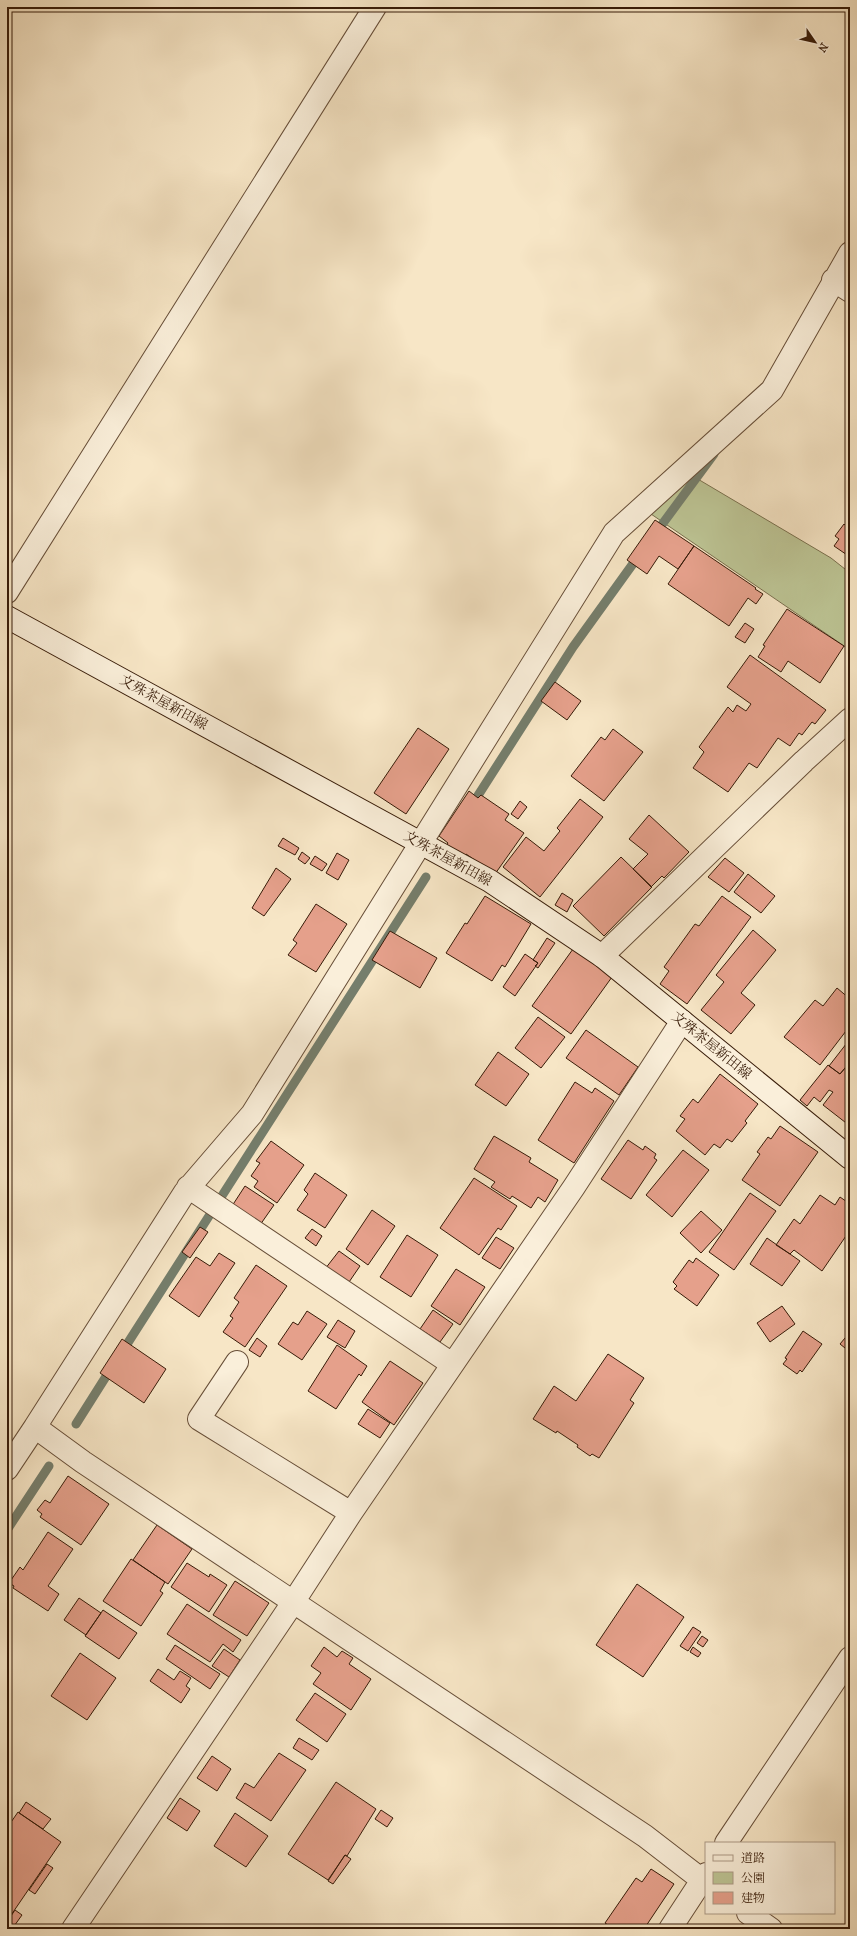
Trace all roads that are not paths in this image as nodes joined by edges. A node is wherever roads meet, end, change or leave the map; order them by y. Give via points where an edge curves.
1 (375, 7) edge
2 (850, 253) edge
3 (842, 286) edge
4 (7, 592) edge
5 (7, 617) edge
6 (850, 719) edge
7 (421, 842) junction
8 (602, 956) junction
9 (682, 1020) junction
10 (850, 1158) edge
11 (188, 1187) junction
12 (237, 1362) dead end
13 (452, 1364) junction
14 (36, 1427) junction
15 (7, 1469) edge
16 (351, 1514) junction
17 (294, 1601) junction
18 (850, 1658) edge
19 (727, 1842) edge
20 (705, 1879) edge
21 (749, 1914) edge
22 (73, 1929) edge
23 (670, 1929) edge
24 (771, 1929) edge

1 - 4 street
2 - 3 street
3 - 7 street via 772,390 614,533
5 - 7 street, 文殊茶屋新田線
6 - 8 street
7 - 8 street, 文殊茶屋新田線 via 490,881
7 - 11 street via 252,1114
8 - 9 street, 文殊茶屋新田線
9 - 10 street, 文殊茶屋新田線
9 - 13 street via 574,1187
11 - 13 street
11 - 14 street
12 - 16 street via 199,1419
13 - 16 street
14 - 15 street
14 - 17 street via 83,1462
16 - 17 street
17 - 20 street via 645,1836
17 - 22 street
18 - 19 street
20 - 23 street
21 - 24 street

